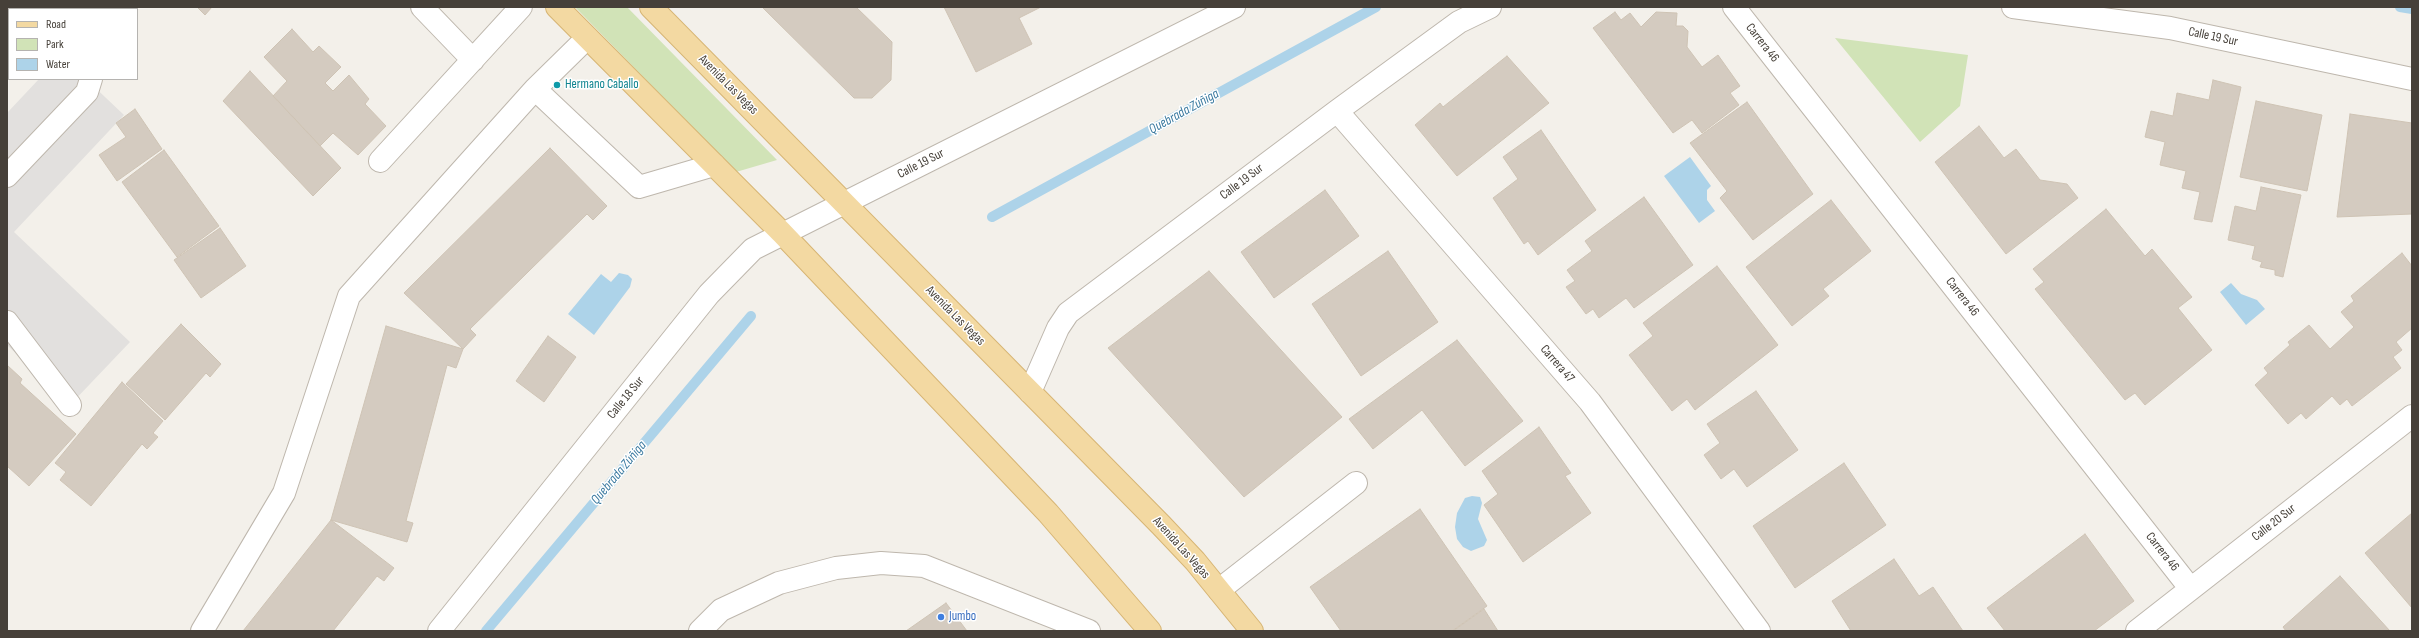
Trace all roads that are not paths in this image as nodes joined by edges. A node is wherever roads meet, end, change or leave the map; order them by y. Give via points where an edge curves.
1 (422, 7) edge
2 (521, 7) edge
3 (557, 7) edge
4 (651, 7) edge
5 (1234, 7) edge
6 (1490, 7) edge
7 (1734, 7) edge
8 (2013, 7) edge
9 (587, 38) junction
10 (473, 60) junction
11 (2412, 79) edge
12 (91, 80) edge
13 (535, 89) junction
14 (1337, 111) junction
15 (380, 161) dead end
16 (714, 165) junction
17 (7, 176) edge
18 (844, 203) junction
19 (782, 234) junction
20 (7, 322) edge
21 (1030, 392) junction
22 (70, 405) dead end
23 (2412, 416) edge
24 (1356, 483) dead end
25 (2190, 588) junction
26 (1219, 590) junction
27 (202, 631) edge
28 (439, 631) edge
29 (700, 631) edge
30 (1089, 631) edge
31 (1150, 631) edge
32 (1252, 631) edge
33 (1759, 631) edge
34 (2137, 631) edge

1 - 10 street
2 - 10 street
3 - 9 main road
4 - 18 main road, Avenida Las Vegas
5 - 18 street, Calle 19 Sur
6 - 14 street, Calle 19 Sur via 1460,22
7 - 25 street, Carrera 46
8 - 11 street, Calle 19 Sur via 2170,28
9 - 13 street
9 - 16 main road
10 - 15 street
12 - 17 street via 87,92
13 - 16 street via 639,186
13 - 27 street via 348,296 284,493
14 - 21 street, Calle 19 Sur via 1068,313 1058,328
14 - 33 street, Carrera 47 via 1590,402
16 - 19 main road
18 - 19 street, Calle 18 Sur
18 - 21 main road, Avenida Las Vegas
19 - 28 street, Calle 18 Sur via 753,249 709,294
19 - 31 main road via 1048,512
20 - 22 street
21 - 26 main road, Avenida Las Vegas via 1161,525
23 - 25 street, Calle 20 Sur
24 - 26 street
25 - 34 street, Calle 20 Sur
26 - 32 main road, Avenida Las Vegas
29 - 30 street via 721,610 779,583 836,568 881,563 924,566

